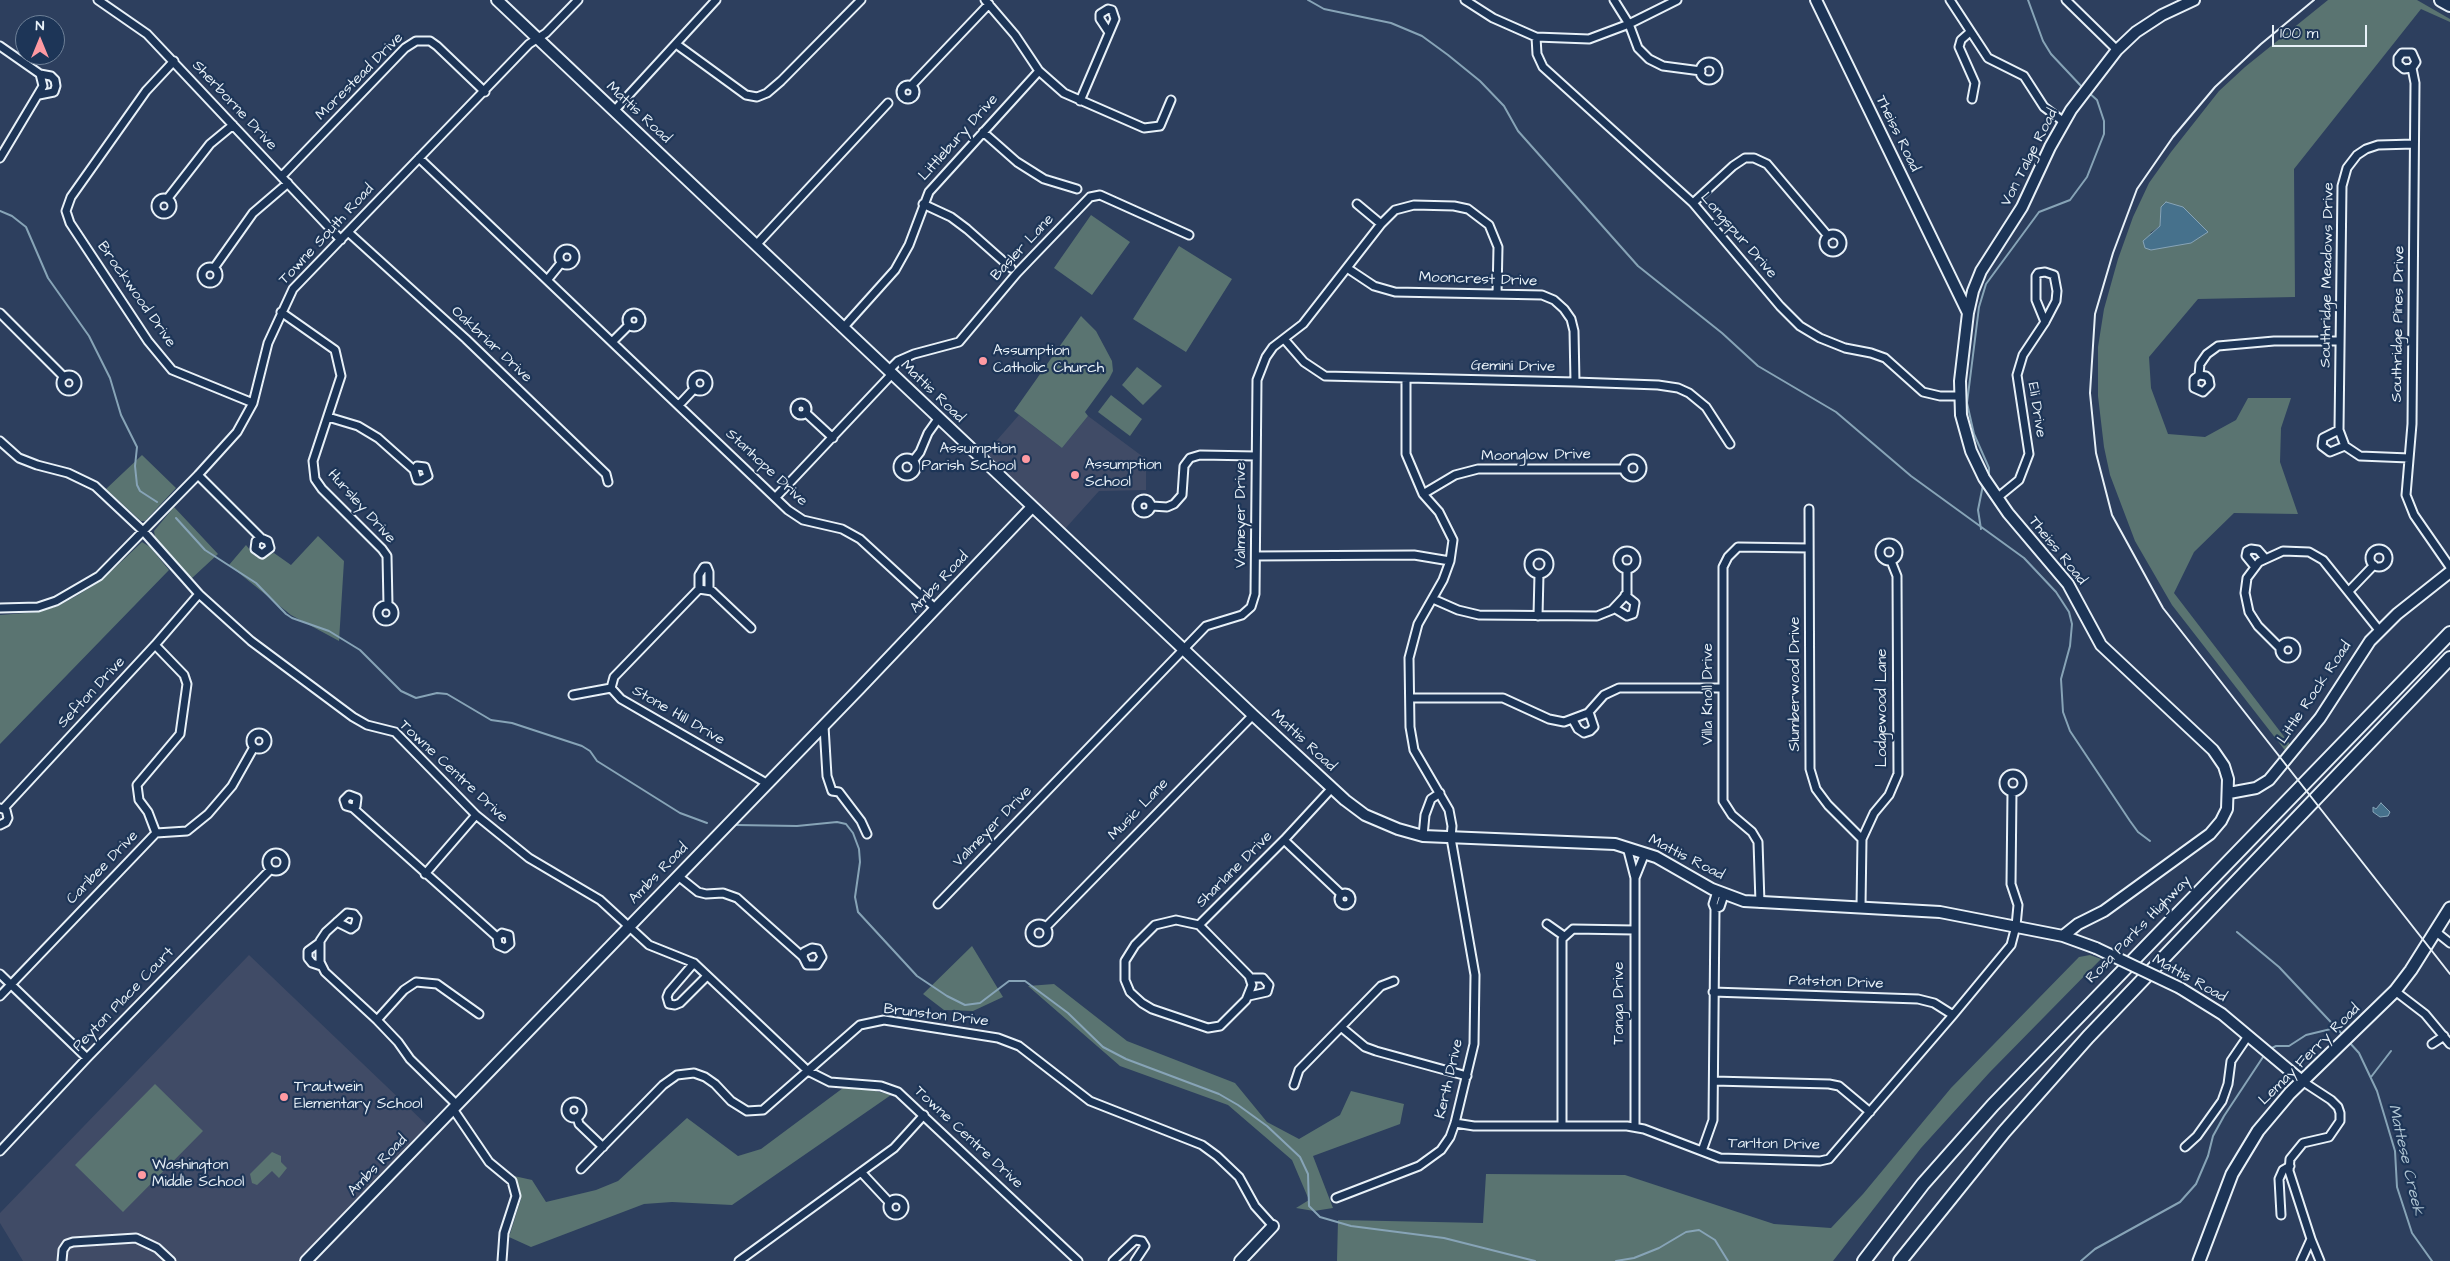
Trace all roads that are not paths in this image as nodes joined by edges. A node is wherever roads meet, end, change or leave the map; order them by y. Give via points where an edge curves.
1 (98, 0) edge
2 (497, 0) edge
3 (578, 0) edge
4 (716, 0) edge
5 (861, 0) edge
6 (1465, 0) edge
7 (1614, 0) edge
8 (1677, 0) edge
9 (1816, 0) edge
10 (1950, 0) edge
11 (2066, 0) edge
12 (2194, 0) edge
13 (2441, 0) edge
14 (987, 2) edge
15 (2450, 6) edge
16 (1629, 24) junction
17 (1108, 31) dead end
18 (1970, 32) junction
19 (1536, 37) junction
20 (538, 38) junction
21 (676, 44) junction
22 (0, 46) edge
23 (2117, 50) junction
24 (174, 62) junction
25 (2412, 68) dead end
26 (1039, 71) junction
27 (1700, 71) dead end
28 (40, 74) junction
29 (911, 86) dead end
30 (485, 92) junction
31 (39, 96) junction
32 (1972, 99) dead end
33 (1171, 100) dead end
34 (1080, 101) junction
35 (888, 103) dead end
36 (614, 111) junction
37 (2064, 122) junction
38 (233, 124) junction
39 (983, 132) junction
40 (2414, 144) junction
41 (0, 158) edge
42 (419, 158) junction
43 (282, 176) junction
44 (288, 183) junction
45 (1077, 189) dead end
46 (168, 198) dead end
47 (1693, 203) junction
48 (923, 204) junction
49 (1357, 204) dead end
50 (1381, 224) junction
51 (348, 232) junction
52 (1189, 235) dead end
53 (1828, 236) dead end
54 (340, 240) junction
55 (756, 245) junction
56 (561, 263) dead end
57 (214, 268) dead end
58 (1011, 268) dead end
59 (1347, 268) junction
60 (548, 279) junction
61 (1952, 280) junction
62 (1975, 286) junction
63 (1497, 294) junction
64 (281, 312) junction
65 (0, 313) edge
66 (1968, 313) junction
67 (2045, 322) junction
68 (628, 326) dead end
69 (843, 328) junction
70 (1284, 339) junction
71 (2340, 341) junction
72 (612, 342) junction
73 (890, 372) junction
74 (2199, 375) dead end
75 (64, 377) dead end
76 (1406, 379) junction
77 (1574, 382) junction
78 (694, 389) dead end
79 (1960, 396) junction
80 (253, 403) junction
81 (679, 405) junction
82 (806, 414) dead end
83 (328, 417) junction
84 (938, 419) junction
85 (2339, 430) junction
86 (833, 438) junction
87 (0, 441) edge
88 (1730, 444) dead end
89 (2345, 446) junction
90 (1256, 456) junction
91 (2409, 458) junction
92 (913, 461) dead end
93 (1624, 469) dead end
94 (414, 470) dead end
95 (198, 475) junction
96 (608, 482) dead end
97 (1424, 494) junction
98 (776, 497) junction
99 (1997, 498) junction
100 (1152, 506) dead end
101 (1032, 507) junction
102 (1809, 509) dead end
103 (143, 532) junction
104 (260, 538) dead end
105 (1809, 548) junction
106 (1256, 556) junction
107 (2265, 558) junction
108 (1450, 561) junction
109 (1891, 561) dead end
110 (2374, 565) dead end
111 (2254, 567) junction
112 (2450, 567) edge
113 (1627, 569) dead end
114 (2450, 572) edge
115 (1539, 574) dead end
116 (2349, 590) junction
117 (199, 594) junction
118 (1626, 595) junction
119 (1433, 599) junction
120 (388, 605) dead end
121 (0, 608) edge
122 (936, 608) junction
123 (1614, 608) junction
124 (1538, 616) junction
125 (751, 628) dead end
126 (2379, 630) junction
127 (2450, 633) edge
128 (155, 644) junction
129 (2280, 648) dead end
130 (1185, 650) junction
131 (2450, 658) edge
132 (2450, 666) edge
133 (2422, 687) junction
134 (610, 688) junction
135 (1723, 688) junction
136 (572, 695) dead end
137 (1410, 698) junction
138 (1589, 712) junction
139 (1253, 715) junction
140 (1574, 720) junction
141 (824, 726) junction
142 (254, 747) dead end
143 (768, 784) junction
144 (1332, 788) junction
145 (2012, 792) dead end
146 (1440, 793) junction
147 (2229, 793) junction
148 (1, 808) edge
149 (353, 808) dead end
150 (476, 815) junction
151 (0, 825) edge
152 (156, 832) junction
153 (867, 834) dead end
154 (1423, 836) junction
155 (1451, 838) junction
156 (1862, 839) junction
157 (1284, 840) junction
158 (1627, 847) junction
159 (1645, 853) junction
160 (270, 870) dead end
161 (425, 874) junction
162 (678, 876) junction
163 (1635, 878) junction
164 (1720, 893) junction
165 (1341, 894) dead end
166 (1760, 903) junction
167 (938, 904) dead end
168 (1861, 906) junction
169 (2450, 908) edge
170 (2090, 917) junction
171 (337, 922) dead end
172 (1547, 924) dead end
173 (1199, 925) junction
174 (2016, 926) junction
175 (629, 927) junction
176 (1046, 927) dead end
177 (1634, 930) junction
178 (2436, 932) junction
179 (1564, 936) junction
180 (2063, 936) junction
181 (497, 937) dead end
182 (2079, 941) junction
183 (320, 943) junction
184 (2450, 943) edge
185 (803, 956) dead end
186 (694, 963) junction
187 (321, 966) junction
188 (0, 974) edge
189 (707, 976) junction
190 (1250, 978) junction
191 (1394, 982) dead end
192 (12, 984) junction
193 (2395, 991) junction
194 (1713, 992) junction
195 (0, 996) edge
196 (1249, 996) junction
197 (479, 1014) dead end
198 (1954, 1015) junction
199 (376, 1020) junction
200 (1341, 1027) junction
201 (2248, 1036) junction
202 (2444, 1036) junction
203 (2432, 1044) dead end
204 (2450, 1044) edge
205 (87, 1058) junction
206 (808, 1071) junction
207 (1467, 1076) junction
208 (1714, 1081) junction
209 (2302, 1081) junction
210 (1294, 1085) dead end
211 (455, 1107) junction
212 (1870, 1112) junction
213 (924, 1115) junction
214 (577, 1117) dead end
215 (1455, 1123) junction
216 (1562, 1126) junction
217 (1635, 1127) junction
218 (603, 1147) junction
219 (2185, 1147) dead end
220 (0, 1151) edge
221 (1702, 1151) junction
222 (2290, 1166) junction
223 (581, 1169) dead end
224 (861, 1172) junction
225 (1336, 1198) dead end
226 (889, 1202) dead end
227 (2281, 1215) dead end
228 (1273, 1226) joint
229 (2310, 1239) junction
230 (62, 1261) edge
231 (171, 1261) edge
232 (306, 1261) edge
233 (502, 1261) edge
234 (739, 1261) edge
235 (1078, 1261) edge
236 (1113, 1261) edge
237 (1134, 1261) edge
238 (1240, 1261) edge
239 (1864, 1261) edge
240 (1900, 1261) edge
241 (2199, 1261) edge
242 (2301, 1261) edge
243 (2320, 1261) edge

1 - 24 street, Sherborne Drive via 147,34
2 - 20 street, Mattis Road
3 - 20 street, Towne South Road
4 - 21 street
5 - 21 street via 780,81 758,97 746,95
6 - 19 street via 1493,18
7 - 16 street
8 - 16 street
9 - 61 street, Theiss Road
10 - 18 street
11 - 23 street
12 - 23 street, Von Talge Road via 2151,22
13 - 15 highway
14 - 26 street via 1016,35
14 - 29 street
16 - 19 street via 1589,39
16 - 27 street via 1638,48 1649,59 1663,66
17 - 34 street
18 - 32 street via 1961,40 1959,47 1975,83
18 - 37 street via 1988,58 2024,76 2044,107
19 - 47 street, Longspur Drive via 1537,54 1543,67
20 - 30 street, Towne South Road
20 - 36 street, Mattis Road
21 - 36 street
22 - 28 street
23 - 37 street, Von Talge Road
24 - 38 street, Sherborne Drive
24 - 80 street, Brockwood Drive via 146,91 70,197 66,211 70,223 148,340 172,370
25 - 40 street, Southridge Pines Drive via 2415,83
26 - 34 street via 1064,93
26 - 39 street, Littlebury Drive
28 - 31 street via 43,86
28 - 31 street via 51,76 56,86 54,92
30 - 42 street, Towne South Road
30 - 43 street, Morestead Drive via 437,46 430,41 416,41 405,48
31 - 41 street
33 - 34 street via 1163,123 1157,128 1144,128
35 - 55 street
36 - 55 street, Mattis Road
37 - 62 street, Von Talge Road via 2022,206
38 - 43 street, Sherborne Drive
38 - 46 street via 210,144
39 - 45 street via 1017,162 1044,179
39 - 48 street, Littlebury Drive via 937,182
40 - 71 street, Southridge Meadows Drive via 2372,146 2357,155 2344,173
40 - 91 street, Southridge Pines Drive
42 - 51 street, Towne South Road
42 - 60 street, Stanhope Drive
43 - 44 street, Sherborne Drive
44 - 54 street, Sherborne Drive
44 - 57 street via 253,213
47 - 53 street via 1733,166 1745,158 1754,158 1767,164
47 - 79 street, Longspur Drive via 1800,326 1845,348 1885,358 1923,392
48 - 58 street via 967,228
48 - 69 street, Littlebury Drive via 909,245 896,270
49 - 50 street
50 - 59 street, Valmeyer Drive
50 - 63 street, Valmeyer Drive via 1395,210 1414,205 1468,208 1489,225 1498,247
51 - 54 street, Towne South Road
51 - 96 street, Oakbriar Drive via 466,339 606,474
52 - 73 street, Basler Lane via 1100,195 1090,197 1017,273 959,342 914,354 898,361
54 - 64 street, Towne South Road via 293,289
55 - 69 street, Mattis Road
56 - 60 street
59 - 63 street, Mooncrest Drive via 1374,286 1395,292
59 - 70 street, Valmeyer Drive via 1303,324
60 - 72 street, Stanhope Drive
61 - 62 street
61 - 66 street, Theiss Road
62 - 66 street, Theiss Road
63 - 77 street, Mooncrest Drive via 1542,295 1564,309 1574,331
64 - 80 street, Towne South Road via 268,343
64 - 83 street, Hursley Drive via 335,350 341,376
65 - 75 street
66 - 79 street, Theiss Road
67 - 67 street, Eli Drive via 2053,308 2057,290 2054,275 2045,272 2036,276 2036,300
67 - 99 street, Eli Drive via 2023,355 2017,375 2028,443 2026,465 2019,480
68 - 72 street
69 - 73 street, Mattis Road
70 - 76 street, Gemini Drive via 1304,362 1326,376
70 - 90 street, Valmeyer Drive via 1266,357 1256,380
71 - 74 street via 2274,341 2218,346 2200,364
71 - 85 street, Southridge Meadows Drive
72 - 81 street, Stanhope Drive
73 - 84 street, Mattis Road
73 - 86 street
76 - 77 street, Gemini Drive
76 - 97 street via 1406,454
77 - 88 street, Gemini Drive via 1678,388 1706,407
78 - 81 street
79 - 99 street, Theiss Road via 1966,439
80 - 95 street, Towne South Road via 237,432
81 - 98 street, Stanhope Drive
82 - 86 street
83 - 94 street via 358,426 378,438
83 - 120 street, Hursley Drive via 313,461 315,479 382,549 386,556
84 - 92 street
84 - 101 street, Mattis Road
85 - 89 street, Southridge Meadows Drive
85 - 89 street via 2323,438 2322,446 2330,452
86 - 98 street
87 - 103 street, Towne Centre Drive via 18,458 68,473 95,486
89 - 91 street via 2368,457
90 - 100 street via 1200,455 1190,458 1184,466 1182,495 1167,507
90 - 106 street, Valmeyer Drive
91 - 112 street, Southridge Pines Drive via 2406,495 2409,505
93 - 97 street, Moonglow Drive via 1478,469 1455,475
95 - 103 street, Towne South Road
95 - 104 street
97 - 108 street via 1453,540
98 - 122 street, Stanhope Drive via 803,520 842,529 860,539
99 - 147 street, Theiss Road via 2068,584 2107,652 2220,758 2227,773
101 - 122 street, Ambs Road
101 - 130 street, Mattis Road
102 - 105 street, Slumberwood Drive
103 - 117 street, Towne Centre Drive
103 - 121 street, Towne South Road via 99,576 73,593 38,607
105 - 135 street, Villa Knoll Drive via 1738,547 1728,556 1723,567
105 - 156 street, Slumberwood Drive via 1810,769 1816,789
106 - 108 street via 1414,555
106 - 130 street, Valmeyer Drive via 1255,594 1251,607 1242,615 1206,626
107 - 111 street
107 - 111 street via 2258,550 2248,551 2246,556
107 - 116 street via 2289,550 2309,552 2323,560
108 - 119 street, Kerth Drive
109 - 156 street, Lodgewood Lane via 1897,576 1898,774
110 - 116 street
111 - 129 street via 2245,586 2248,606 2258,626
113 - 118 street
114 - 126 street, Little Rock Road
115 - 124 street
116 - 126 street
117 - 128 street, Sefton Drive
117 - 150 street, Towne Centre Drive via 251,642 353,717 367,725 395,732
118 - 123 street
118 - 123 street via 1635,604 1632,614 1627,616
119 - 124 street via 1479,615
119 - 137 street, Kerth Drive via 1418,624 1409,658
122 - 141 street, Ambs Road
123 - 124 street via 1598,616
125 - 134 street via 704,589 614,677
126 - 147 street, Little Rock Road via 2320,718 2269,780 2256,788
127 - 239 highway, Rosa Parks Highway via 1993,1104 1923,1184
128 - 148 street, Sefton Drive
128 - 152 street, Caribee Drive via 184,675 187,684 180,734 137,785 138,800 148,812
130 - 139 street, Mattis Road
130 - 167 street, Valmeyer Drive
131 - 133 highway
132 - 133 highway
133 - 240 highway via 2082,1044 2004,1132
134 - 136 street, Stone Hill Drive
134 - 143 street, Stone Hill Drive via 621,699
135 - 138 street via 1619,688 1604,695
135 - 166 street, Villa Knoll Drive via 1723,802 1758,842
137 - 140 street via 1503,698 1549,719
137 - 146 street, Kerth Drive via 1414,750
138 - 140 street
138 - 140 street via 1594,727 1590,731 1584,733 1578,729
139 - 144 street, Mattis Road
139 - 176 street, Music Lane
141 - 143 street, Ambs Road
141 - 153 street via 827,776 832,791 839,792
142 - 152 street via 236,780 208,814 187,831
143 - 162 street, Ambs Road
144 - 154 street, Mattis Road via 1365,815
144 - 157 street, Sharlane Drive
145 - 174 street, Tarlton Drive via 2011,884 2018,905
146 - 154 street via 1431,798
146 - 155 street, Kerth Drive via 1449,810
147 - 170 street via 2224,816 2210,834 2104,911
148 - 151 street, Sefton Drive via 8,813 8,818
149 - 161 street
150 - 161 street
150 - 175 street, Towne Centre Drive via 529,858 600,900
152 - 192 street, Caribee Drive
154 - 155 street, Mattis Road
155 - 158 street, Mattis Road via 1600,842
155 - 207 street, Kerth Drive via 1476,983 1474,1044
156 - 168 street, Lodgewood Lane
157 - 165 street
157 - 173 street, Sharlane Drive
158 - 159 street, Mattis Road
158 - 163 street, Tonga Drive
159 - 163 street, Tonga Drive
159 - 164 street, Mattis Road
160 - 205 street, Peyton Place Court
161 - 181 street
162 - 175 street, Ambs Road
162 - 185 street via 698,892 723,893 737,898
163 - 177 street, Tonga Drive
164 - 166 street, Mattis Road
164 - 194 street via 1720,907 1715,909
166 - 168 street, Mattis Road
168 - 174 street, Mattis Road via 1940,912
169 - 178 main road, Lemay Ferry Road
170 - 180 street
170 - 182 street
171 - 183 street
172 - 179 street
173 - 190 street
173 - 196 street, Sharlane Drive via 1176,920 1147,930 1125,962 1125,980 1130,992 1142,1003 1208,1028 1220,1026
174 - 180 street, Mattis Road
174 - 198 street, Tarlton Drive via 2008,950
175 - 186 street, Towne Centre Drive via 649,945
175 - 211 street, Ambs Road
177 - 179 street via 1573,930
177 - 217 street, Tonga Drive
178 - 184 street
178 - 193 main road, Lemay Ferry Road
179 - 216 street
180 - 182 street, Mattis Road
182 - 201 street, Mattis Road, bridge via 2180,988 2211,1006
183 - 187 street
183 - 187 street via 308,951 308,958
186 - 189 street, Towne Centre Drive
186 - 189 street via 669,992 669,1004 680,1003
187 - 199 street
188 - 192 street
189 - 206 street, Towne Centre Drive
190 - 196 street
190 - 196 street via 1263,978 1269,986 1267,992
191 - 200 street via 1381,986
192 - 195 street, Caribee Drive
192 - 205 street
193 - 202 street via 2425,1014
193 - 209 main road, Lemay Ferry Road
194 - 198 street, Patston Drive via 1918,999 1934,1003
194 - 208 street
197 - 199 street via 437,984 416,982
198 - 212 street, Tarlton Drive
199 - 211 street
200 - 207 street via 1376,1051
200 - 210 street via 1299,1070
201 - 209 street, Mattis Road
201 - 219 street via 2231,1061 2222,1101
202 - 203 street
202 - 204 street
205 - 220 street, Peyton Place Court
206 - 213 street, Towne Centre Drive via 830,1082 881,1086 898,1092
206 - 218 street, Brunston Drive via 763,1110 755,1112 731,1101 705,1077 694,1073 677,1075 662,1085
206 - 228 street, Brunston Drive via 860,1025 872,1022 884,1020 998,1038 1028,1052 1090,1101 1202,1145 1239,1177 1255,1206
207 - 215 street, Kerth Drive
208 - 212 street via 1834,1085
208 - 221 street via 1713,1120
209 - 222 street via 2338,1107 2340,1121 2329,1137 2303,1143 2293,1153
209 - 241 main road, Lemay Ferry Road via 2271,1114 2240,1160
211 - 232 street, Ambs Road
211 - 233 street via 489,1162 512,1181 516,1196 504,1234
212 - 221 street, Tarlton Drive via 1834,1155 1825,1161 1720,1158
213 - 224 street via 894,1148
213 - 235 street, Towne Centre Drive
214 - 218 street via 579,1124
215 - 216 street, Tarlton Drive
215 - 225 street, Kerth Drive via 1446,1143 1434,1157
216 - 217 street, Tarlton Drive
217 - 221 street, Tarlton Drive
218 - 223 street, Brunston Drive
222 - 227 street via 2283,1170 2279,1179
222 - 229 street
224 - 226 street
224 - 234 street
228 - 238 street
229 - 242 street
229 - 243 street
230 - 231 street via 63,1250 73,1242 136,1238 157,1248
236 - 237 street via 1135,1240 1142,1241 1145,1246

